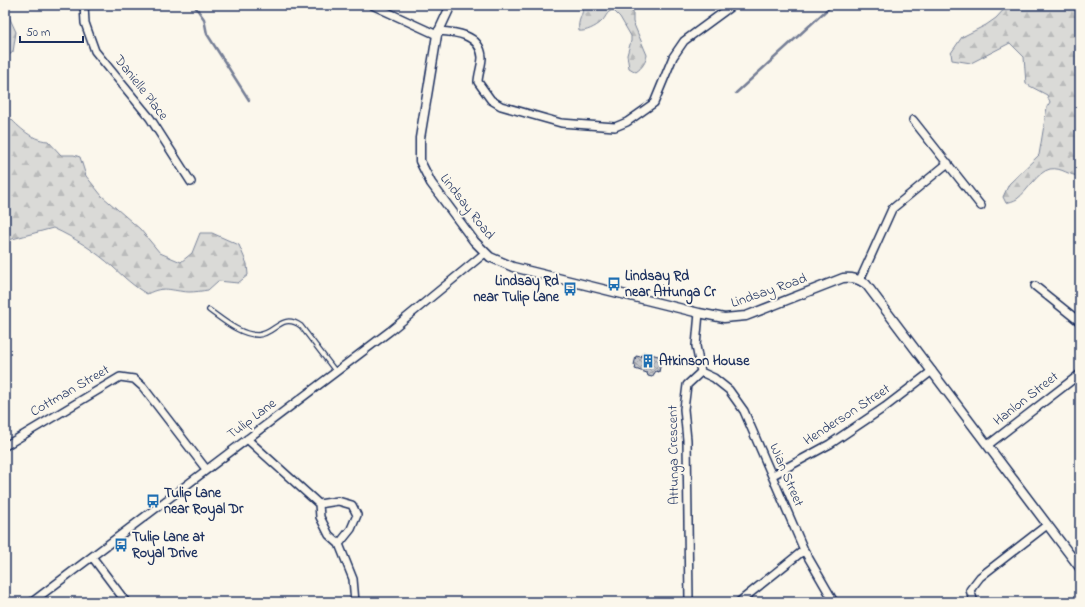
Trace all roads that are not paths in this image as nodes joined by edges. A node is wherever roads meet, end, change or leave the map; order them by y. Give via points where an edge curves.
1 (84, 5) edge
2 (372, 5) edge
3 (451, 5) edge
4 (733, 5) edge
5 (437, 33) junction
6 (913, 120) dead end
7 (948, 163) junction
8 (191, 182) dead end
9 (981, 206) dead end
10 (485, 252) junction
11 (860, 280) junction
12 (1035, 286) dead end
13 (209, 310) dead end
14 (699, 313) junction
15 (1080, 322) edge
16 (932, 371) junction
17 (336, 372) junction
18 (701, 372) junction
19 (1080, 374) edge
20 (247, 439) junction
21 (988, 445) junction
22 (5, 446) edge
23 (206, 469) junction
24 (773, 475) junction
25 (319, 504) junction
26 (1047, 525) junction
27 (339, 544) junction
28 (804, 550) junction
29 (93, 558) junction
30 (1080, 568) edge
31 (32, 602) edge
32 (126, 602) edge
33 (355, 602) edge
34 (689, 602) edge
35 (739, 602) edge
36 (834, 602) edge
37 (974, 602) edge

1 - 8 street, Danielle Place via 85,24 95,51 150,118
2 - 5 street
3 - 5 street, Lindsay Road
4 - 5 street via 684,41 673,57 654,103 627,122 614,127 561,123 501,106 491,100 478,82 482,58 477,45 469,37 458,32
5 - 10 street, Lindsay Road via 420,138 420,161 430,183
6 - 7 street
7 - 9 street
7 - 11 street via 892,209
10 - 14 street, Lindsay Road via 497,261 513,267
10 - 17 street, Tulip Lane
11 - 14 street, Lindsay Road via 843,278 741,317 724,318
11 - 16 street via 866,284
12 - 15 street
13 - 17 lane via 238,330 256,335 284,322 295,322 301,326
14 - 18 street via 696,346
16 - 21 street
16 - 24 street, Henderson Street via 830,444
17 - 20 street, Tulip Lane
18 - 24 street, Wian Street via 729,390 744,411
18 - 34 street, Attunga Crescent via 687,385 684,409 687,440
19 - 21 street, Hanlon Street
20 - 23 street, Tulip Lane
20 - 25 street
21 - 26 street
22 - 23 street, Cottman Street via 120,377 134,380 143,387
23 - 29 street, Tulip Lane
24 - 28 street, Wian Street
25 - 27 street via 320,516 329,535
25 - 27 street via 338,501 352,505 357,515 351,529
26 - 30 street
26 - 37 street via 980,577 970,590
27 - 33 street via 353,579
28 - 35 street
28 - 36 street, Wian Street
29 - 31 street, Tulip Lane
29 - 32 street

